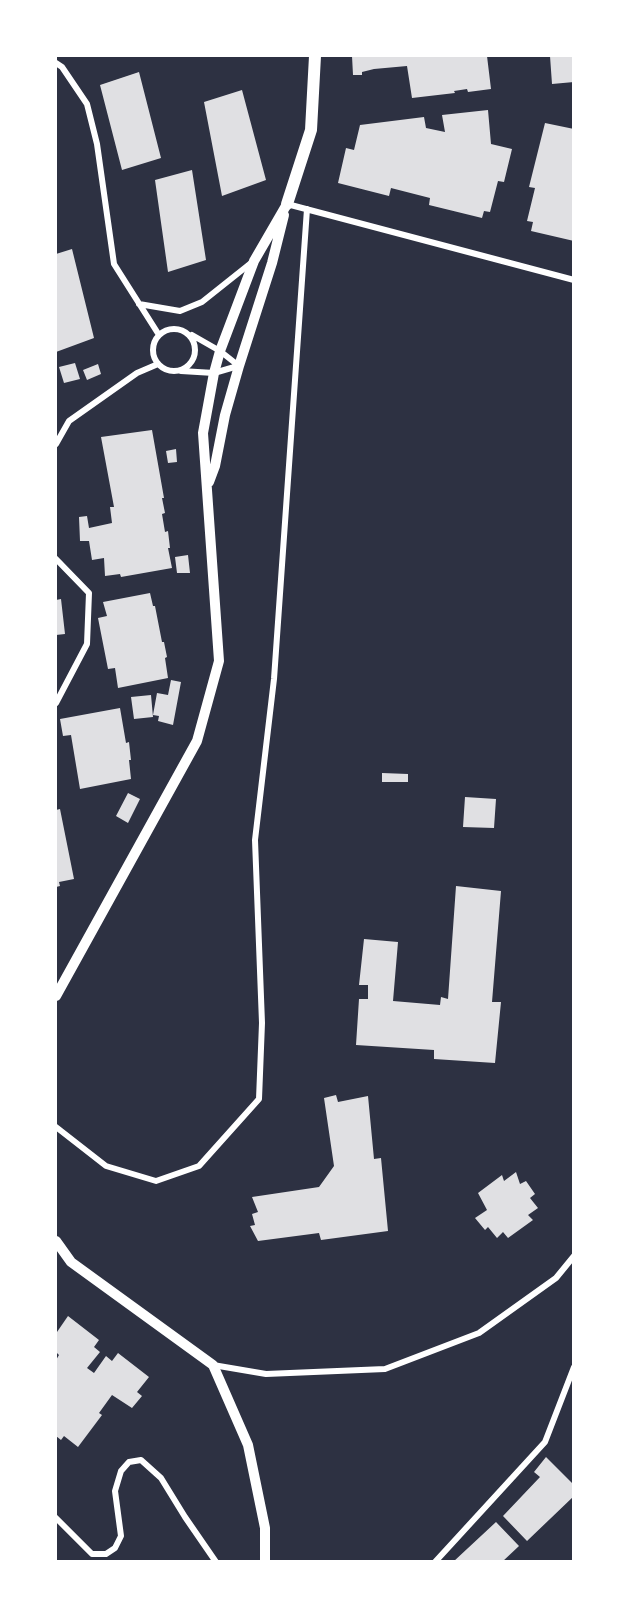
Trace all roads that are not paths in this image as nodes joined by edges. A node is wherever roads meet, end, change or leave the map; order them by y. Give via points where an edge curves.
1 (315, 56) edge
2 (56, 63) edge
3 (287, 204) junction
4 (307, 209) junction
5 (254, 261) junction
6 (573, 280) edge
7 (140, 304) junction
8 (183, 331) junction
9 (159, 335) junction
10 (220, 351) junction
11 (158, 364) junction
12 (239, 366) junction
13 (180, 371) junction
14 (213, 373) junction
15 (56, 444) edge
16 (207, 486) junction
17 (56, 559) edge
18 (56, 703) edge
19 (56, 996) edge
20 (56, 1127) edge
21 (56, 1240) edge
22 (573, 1256) edge
23 (213, 1365) junction
24 (573, 1367) edge
25 (56, 1518) edge
26 (216, 1562) edge
27 (265, 1562) edge
28 (435, 1562) edge

1 - 3 main road via 311,130
2 - 7 street via 87,104 97,144 114,264
3 - 4 street
3 - 5 street
3 - 12 street
4 - 6 street
4 - 20 street via 274,679 255,840 262,1023 259,1099 200,1166 156,1180 106,1166
5 - 7 street via 202,302 180,311
5 - 10 street
7 - 9 street
8 - 9 street via 170,329
8 - 10 street
8 - 13 street via 196,348 192,362
9 - 11 street via 153,346
10 - 12 street
10 - 14 street
11 - 13 street via 168,371
11 - 15 street via 137,373 69,421
12 - 14 street
12 - 16 street
13 - 14 street
14 - 16 street via 203,433
16 - 19 street via 219,661 197,741
17 - 18 street via 89,593 87,644
21 - 23 street via 71,1262
22 - 23 street via 556,1278 478,1333 385,1369 266,1374
23 - 27 street via 248,1444 266,1528
24 - 28 street via 544,1442
25 - 26 street via 92,1554 106,1554 115,1548 121,1536 115,1491 129,1462 141,1460 161,1478

